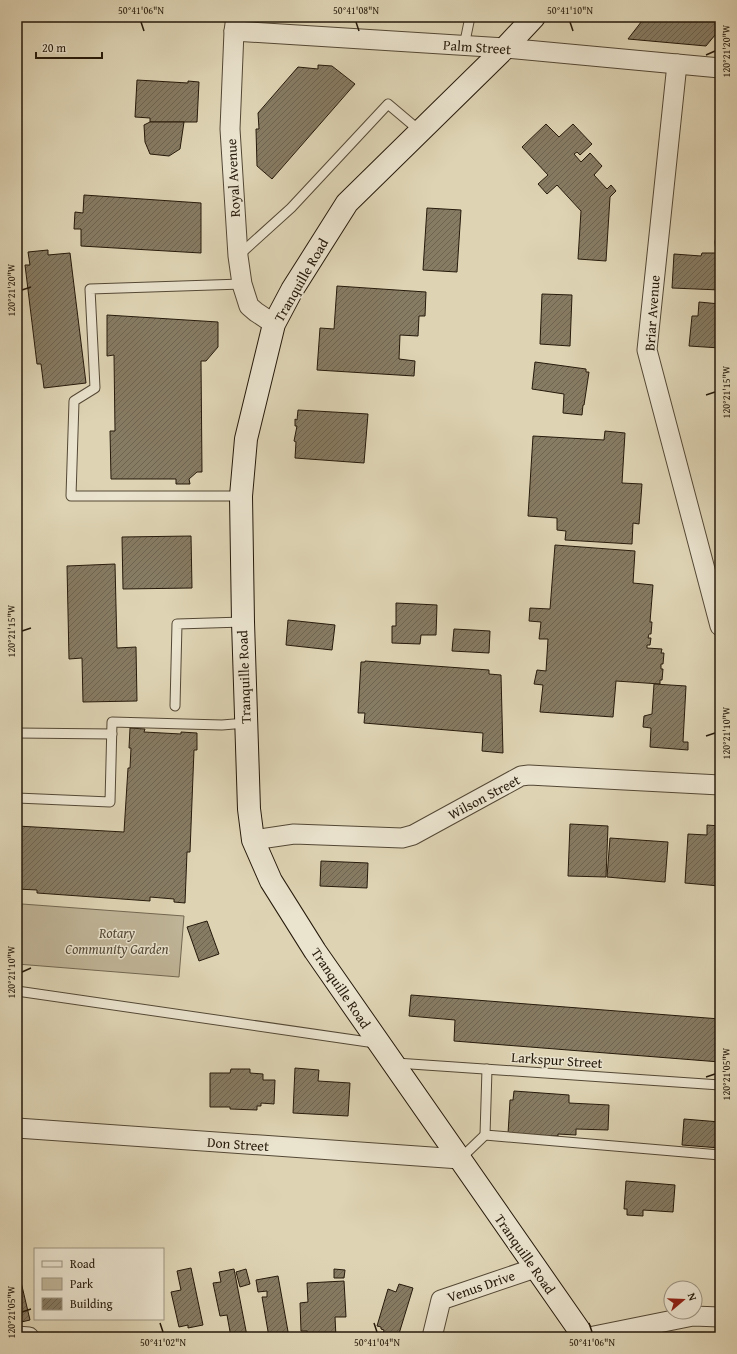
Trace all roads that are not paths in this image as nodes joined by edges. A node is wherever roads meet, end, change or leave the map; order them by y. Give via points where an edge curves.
1 (470, 17) edge
2 (534, 17) edge
3 (235, 24) edge
4 (464, 46) junction
5 (505, 48) junction
6 (677, 64) junction
7 (720, 68) edge
8 (420, 131) junction
9 (238, 256) junction
10 (242, 284) junction
11 (274, 324) junction
12 (241, 496) junction
13 (243, 622) junction
14 (720, 626) edge
15 (175, 706) dead end
16 (246, 723) junction
17 (17, 733) edge
18 (112, 734) junction
19 (720, 785) edge
20 (17, 798) edge
21 (253, 840) junction
22 (17, 991) edge
23 (379, 1043) junction
24 (392, 1062) junction
25 (487, 1069) junction
26 (720, 1085) edge
27 (17, 1128) edge
28 (485, 1135) junction
29 (720, 1155) edge
30 (460, 1159) junction
31 (535, 1268) junction
32 (720, 1317) edge
33 (17, 1336) edge
34 (29, 1337) edge
35 (432, 1337) edge
36 (584, 1337) edge
37 (589, 1337) edge

1 - 4 lane
2 - 5 main road, Tranquille Road
3 - 4 street, Palm Street
3 - 9 street, Royal Avenue via 230,129
4 - 5 street, Palm Street
5 - 6 street, Palm Street
5 - 8 main road, Tranquille Road
6 - 7 street, Palm Street
6 - 14 street, Briar Avenue via 647,350
8 - 9 lane via 388,104 291,208
8 - 11 main road, Tranquille Road via 347,203 292,290
9 - 10 street, Royal Avenue
10 - 11 street, Royal Avenue via 249,306
10 - 12 lane via 90,289 95,388 74,401 71,496
11 - 12 main road, Tranquille Road via 246,439
12 - 13 main road, Tranquille Road
13 - 15 lane via 177,624
13 - 16 main road, Tranquille Road
16 - 18 lane via 222,725 112,722
16 - 21 main road, Tranquille Road via 249,809
17 - 18 lane
18 - 20 lane via 110,802
19 - 21 street, Wilson Street via 528,775 521,776 413,835 402,838 294,834
21 - 23 main road, Tranquille Road via 271,881 315,951
22 - 23 lane
23 - 24 main road, Tranquille Road
24 - 25 lane, Larkspur Street
24 - 30 main road, Tranquille Road
25 - 26 lane, Larkspur Street
25 - 28 lane
27 - 30 street, Don Street
28 - 29 lane
28 - 30 lane
30 - 31 main road, Tranquille Road
31 - 35 street, Venus Drive via 441,1300
31 - 36 main road, Tranquille Road
32 - 37 street via 693,1316
33 - 34 street

